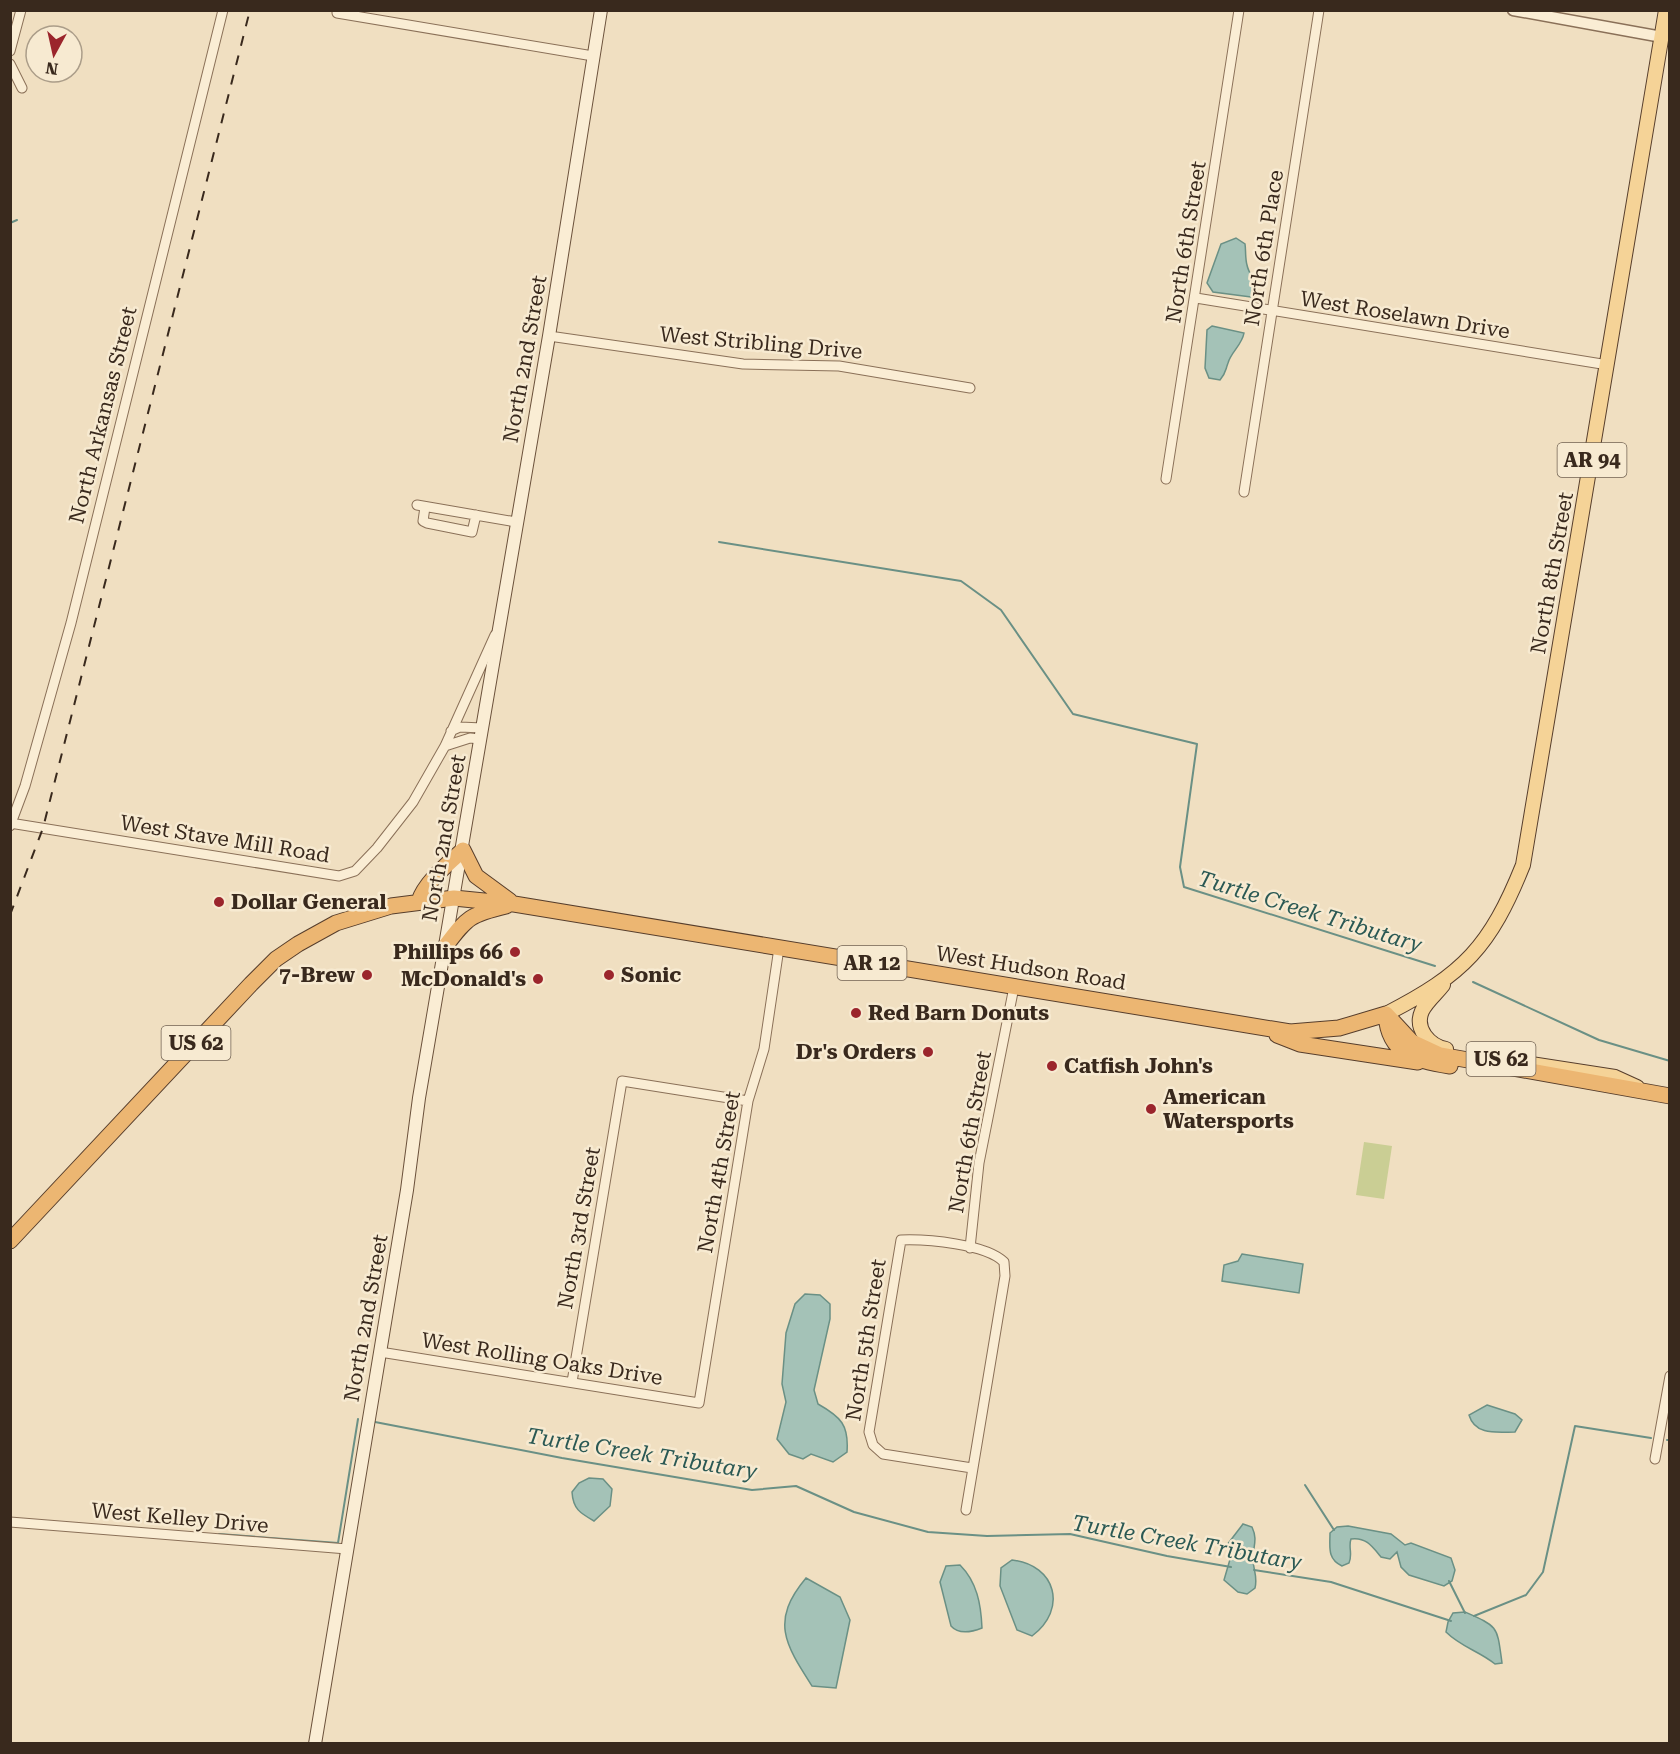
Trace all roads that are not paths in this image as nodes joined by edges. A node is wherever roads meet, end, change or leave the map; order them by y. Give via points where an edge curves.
1 (21, 10) edge
2 (223, 10) edge
3 (601, 10) edge
4 (1239, 10) edge
5 (1319, 10) edge
6 (1513, 10) edge
7 (1666, 10) edge
8 (337, 13) dead end
9 (1666, 35) edge
10 (10, 51) edge
11 (594, 56) junction
12 (10, 64) edge
13 (21, 88) dead end
14 (1196, 298) junction
15 (1272, 312) junction
16 (549, 336) junction
17 (1608, 365) junction
18 (970, 388) dead end
19 (1166, 479) dead end
20 (1244, 492) dead end
21 (476, 516) junction
22 (516, 522) junction
23 (497, 631) junction
24 (451, 731) junction
25 (481, 733) junction
26 (445, 746) junction
27 (11, 824) edge
28 (463, 850) junction
29 (454, 898) junction
30 (419, 901) junction
31 (514, 904) junction
32 (444, 948) junction
33 (779, 948) junction
34 (1450, 977) junction
35 (1014, 987) junction
36 (1386, 1014) junction
37 (1261, 1028) junction
38 (1422, 1062) junction
39 (1648, 1092) junction
40 (1670, 1096) edge
41 (748, 1101) junction
42 (10, 1241) edge
43 (970, 1248) junction
44 (380, 1352) junction
45 (1670, 1376) edge
46 (572, 1382) junction
47 (699, 1402) joint
48 (1655, 1459) dead end
49 (972, 1468) junction
50 (966, 1510) dead end
51 (10, 1522) edge
52 (347, 1549) junction
53 (315, 1743) edge

1 - 10 street
2 - 27 street, North Arkansas Street via 71,623
3 - 11 main road, North 2nd Street
4 - 14 street, North 6th Street
5 - 15 street, North 6th Place
6 - 9 street
7 - 9 main road, North 8th Street / AR 94
8 - 11 street
9 - 17 main road, North 8th Street / AR 94
11 - 16 main road, North 2nd Street
12 - 13 street
14 - 15 street, West Roselawn Drive
14 - 19 street, North 6th Street
15 - 17 street, West Roselawn Drive
15 - 20 street, North 6th Place
16 - 18 street, West Stribling Drive via 743,364 839,366
16 - 22 main road, North 2nd Street
17 - 34 main road, North 8th Street / AR 94 via 1523,866 1507,905 1486,940
21 - 21 street via 421,506 423,521 472,532
21 - 22 street
22 - 23 main road, North 2nd Street
23 - 24 street, West Stave Mill Road
23 - 25 main road, North 2nd Street
24 - 25 street via 460,727
24 - 26 street, West Stave Mill Road
25 - 26 street
25 - 28 main road, North 2nd Street
26 - 27 street, West Stave Mill Road via 413,802 377,848 355,871 339,876
28 - 29 main road, North 2nd Street
28 - 30 highway via 424,885
28 - 31 highway, AR 12 via 476,876
29 - 30 highway, US 62
29 - 31 highway, West Hudson Road / AR 12
29 - 32 main road, North 2nd Street
30 - 42 highway, US 62 via 336,923 276,959
31 - 32 highway via 475,913
31 - 33 highway, West Hudson Road / AR 12
32 - 44 main road, North 2nd Street
33 - 35 highway, West Hudson Road / AR 12
33 - 41 street, North 4th Street via 764,1049
34 - 36 main road, North 8th Street / AR 94
34 - 39 main road, US 62 via 1422,1010 1420,1024 1425,1037 1437,1047 1615,1077
35 - 37 highway, West Hudson Road / AR 12
35 - 43 street, North 6th Street via 979,1163
36 - 37 highway, West Hudson Road / AR 12 via 1314,1032
36 - 38 highway via 1387,1029 1395,1046
36 - 39 highway, US 62 via 1412,1042 1440,1055
37 - 38 highway, AR 12 via 1300,1044
38 - 39 highway, US 62 via 1618,1095
39 - 40 highway
41 - 46 street, North 3rd Street via 622,1081
41 - 47 street, North 4th Street
43 - 49 street via 996,1254 1005,1262
43 - 49 street, North 5th Street via 919,1239 901,1240 869,1432 873,1445 883,1454
44 - 46 street, West Rolling Oaks Drive
44 - 52 main road, North 2nd Street
45 - 48 street
46 - 47 street, West Rolling Oaks Drive
49 - 50 street
51 - 52 street, West Kelley Drive
52 - 53 main road, North 2nd Street

